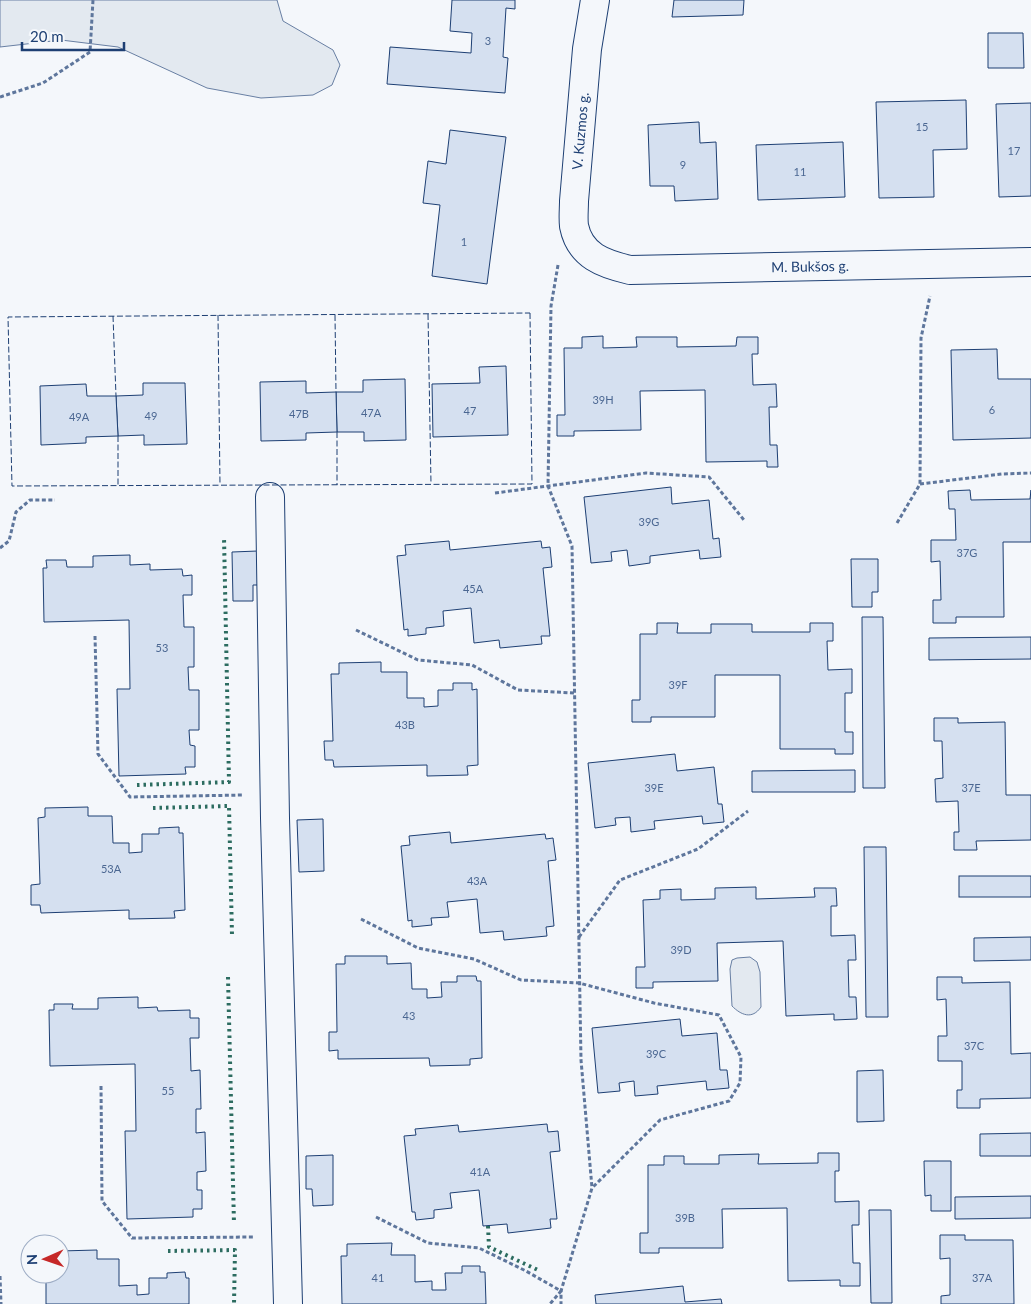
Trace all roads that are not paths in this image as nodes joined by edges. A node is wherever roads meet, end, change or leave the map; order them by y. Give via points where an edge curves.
1 (595, 0) edge
2 (592, 256) joint
3 (1031, 262) edge
4 (270, 497) dead end
5 (288, 1304) edge

1 - 2 street, V. Kuzmos g. via 587,49 574,217 580,242
2 - 3 street, M. Bukšos g. via 608,265 630,270
4 - 5 street via 274,794

